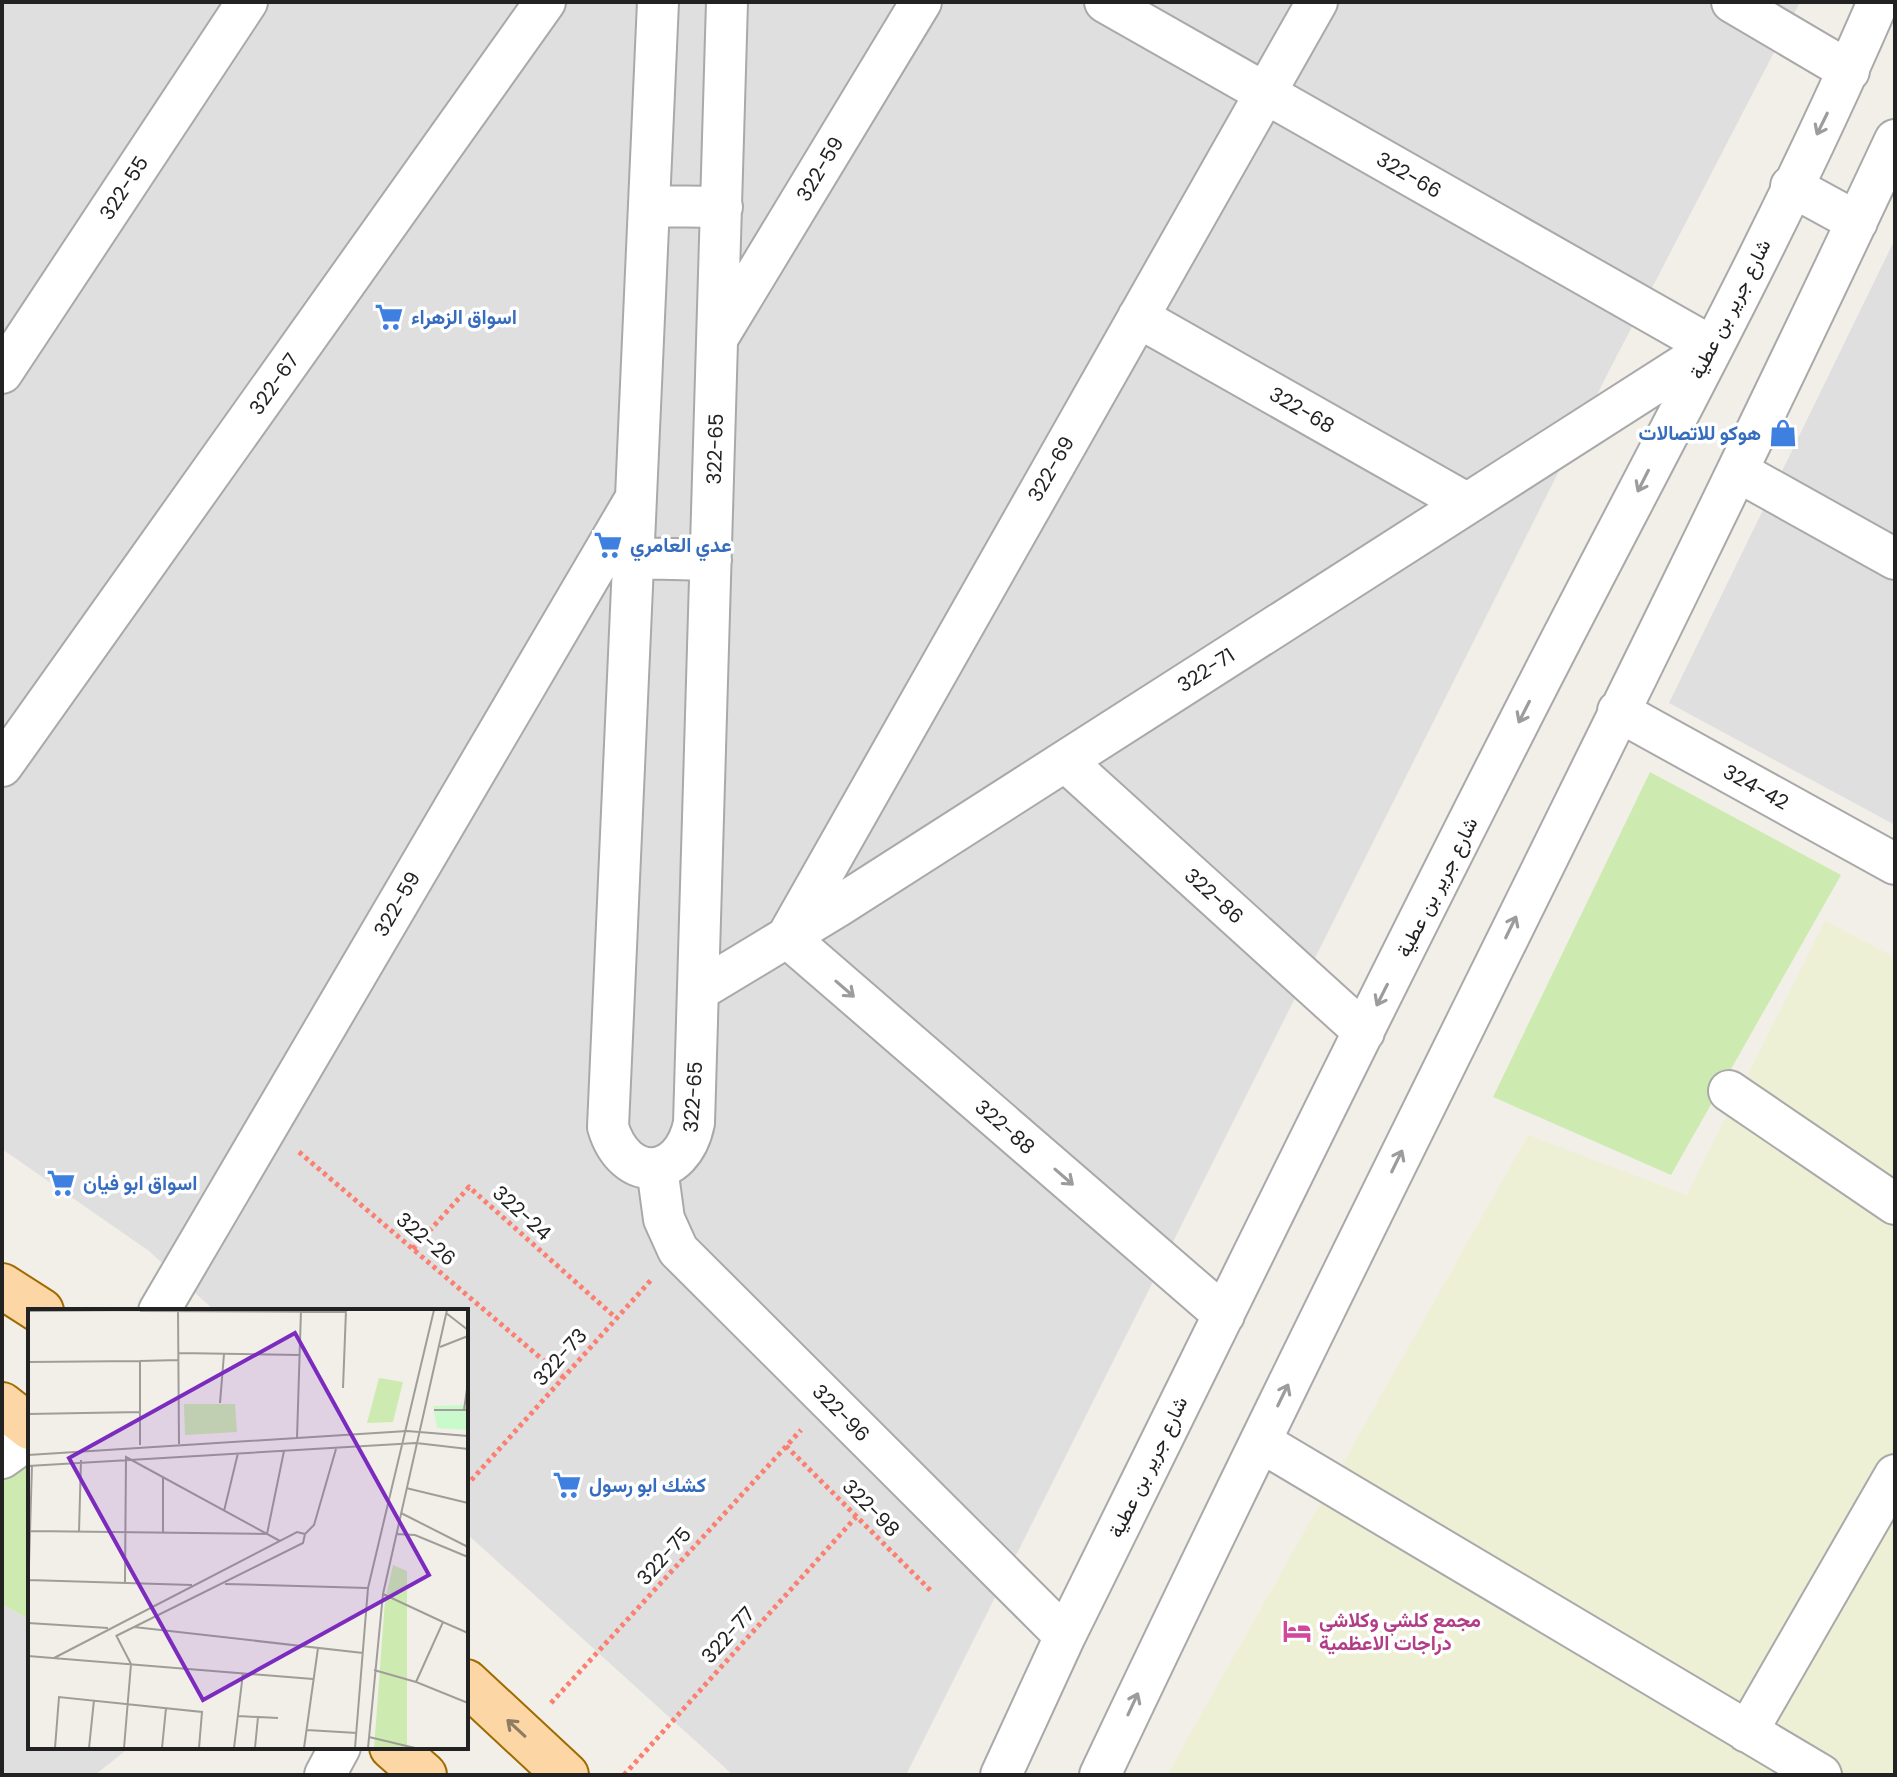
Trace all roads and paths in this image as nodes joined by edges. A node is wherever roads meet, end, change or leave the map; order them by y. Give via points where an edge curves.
1 (247, 2) edge
2 (545, 2) edge
3 (658, 2) edge
4 (727, 2) edge
5 (921, 2) edge
6 (1105, 2) edge
7 (1317, 2) edge
8 (1732, 2) edge
9 (1878, 2) edge
10 (1849, 71) junction
11 (1265, 93) junction
12 (1895, 140) edge
13 (1791, 186) junction
14 (649, 206) junction
15 (722, 207) junction
16 (1857, 222) junction
17 (1138, 317) junction
18 (16, 321) edge
19 (719, 337) junction
20 (1712, 347) junction
21 (2, 373) edge
22 (1739, 472) junction
23 (636, 498) junction
24 (1466, 503) junction
25 (633, 558) junction
26 (1895, 559) edge
27 (711, 560) junction
28 (1618, 711) junction
29 (1065, 761) junction
30 (2, 766) edge
31 (1895, 864) edge
32 (787, 937) junction
33 (698, 991) junction
34 (1364, 1032) junction
35 (1729, 1091) dead end
36 (268, 1125) junction
37 (657, 1168) junction
38 (1895, 1204) edge
39 (413, 1249) junction
40 (678, 1250) junction
41 (2, 1286) edge
42 (38, 1309) edge
43 (160, 1309) edge
44 (1224, 1315) junction
45 (616, 1318) junction
46 (563, 1377) junction
47 (829, 1400) junction
48 (2, 1405) edge
49 (28, 1425) edge
50 (28, 1439) edge
51 (1261, 1442) junction
52 (786, 1446) junction
53 (2, 1458) edge
54 (1895, 1475) edge
55 (468, 1484) edge
56 (856, 1517) junction
57 (933, 1593) dead end
58 (1065, 1636) junction
59 (468, 1684) edge
60 (1747, 1732) junction
61 (523, 1734) junction
62 (339, 1749) edge
63 (394, 1749) edge
64 (325, 1775) edge
65 (424, 1775) edge
66 (566, 1775) edge
67 (624, 1775) edge
68 (1001, 1775) edge
69 (1100, 1775) edge
70 (1821, 1775) edge

1 - 18 street, 322-55
2 - 30 street, 322-67
3 - 14 street
4 - 15 street, 322-65
5 - 19 street, 322-59
6 - 11 street, 322-66
7 - 11 street, 322-69
8 - 10 street
9 - 10 street, شارع جرير بن عطية
10 -> 13 street, شارع جرير بن عطية
11 - 17 street, 322-69
11 - 20 street, 322-66
12 - 16 street
13 - 16 street
13 - 20 street, شارع جرير بن عطية
14 - 15 street
14 - 23 street
15 - 19 street, 322-65
16 - 22 street
17 - 24 street, 322-68
17 - 32 street, 322-69
18 - 21 street, 322-55
19 - 27 street, 322-65
20 - 24 street, 322-71
20 -> 34 street, شارع جرير بن عطية
22 - 26 street
22 - 28 street
23 - 25 street
23 - 36 street, 322-59
24 - 29 street, 322-71
25 - 27 street
25 - 37 street via 608,1127 624,1159
27 - 33 street, 322-65
28 - 31 street, 324-42
51 -> 28 street
29 - 32 street, 322-71
29 - 34 street, 322-86
32 - 33 street, 322-71
32 -> 44 street, 322-88
33 - 37 street, 322-65 via 690,1145 676,1161
34 - 44 street, شارع جرير بن عطية
35 - 38 street
36 - 39 path, 322-26
36 - 43 street, 322-59
37 - 40 street, 322-96 via 664,1219
39 - 45 path, 322-24 via 469,1187
39 - 46 path, 322-26
40 - 45 path, 322-73
40 - 47 street, 322-96
41 - 42 main road
44 - 58 street, شارع جرير بن عطية
45 - 46 path, 322-73
46 - 55 path, 322-73
47 - 52 path, 322-75
47 - 58 street, 322-96
48 - 49 main road
50 - 53 street
51 - 60 street
69 -> 51 street
52 - 56 path, 322-98
52 - 61 path, 322-75
54 - 60 street
56 - 57 path, 322-98
56 - 67 path, 322-77
58 - 68 street, شارع جرير بن عطية
61 -> 59 main road
60 - 70 street
61 - 66 main road
62 - 64 street
63 - 65 main road

